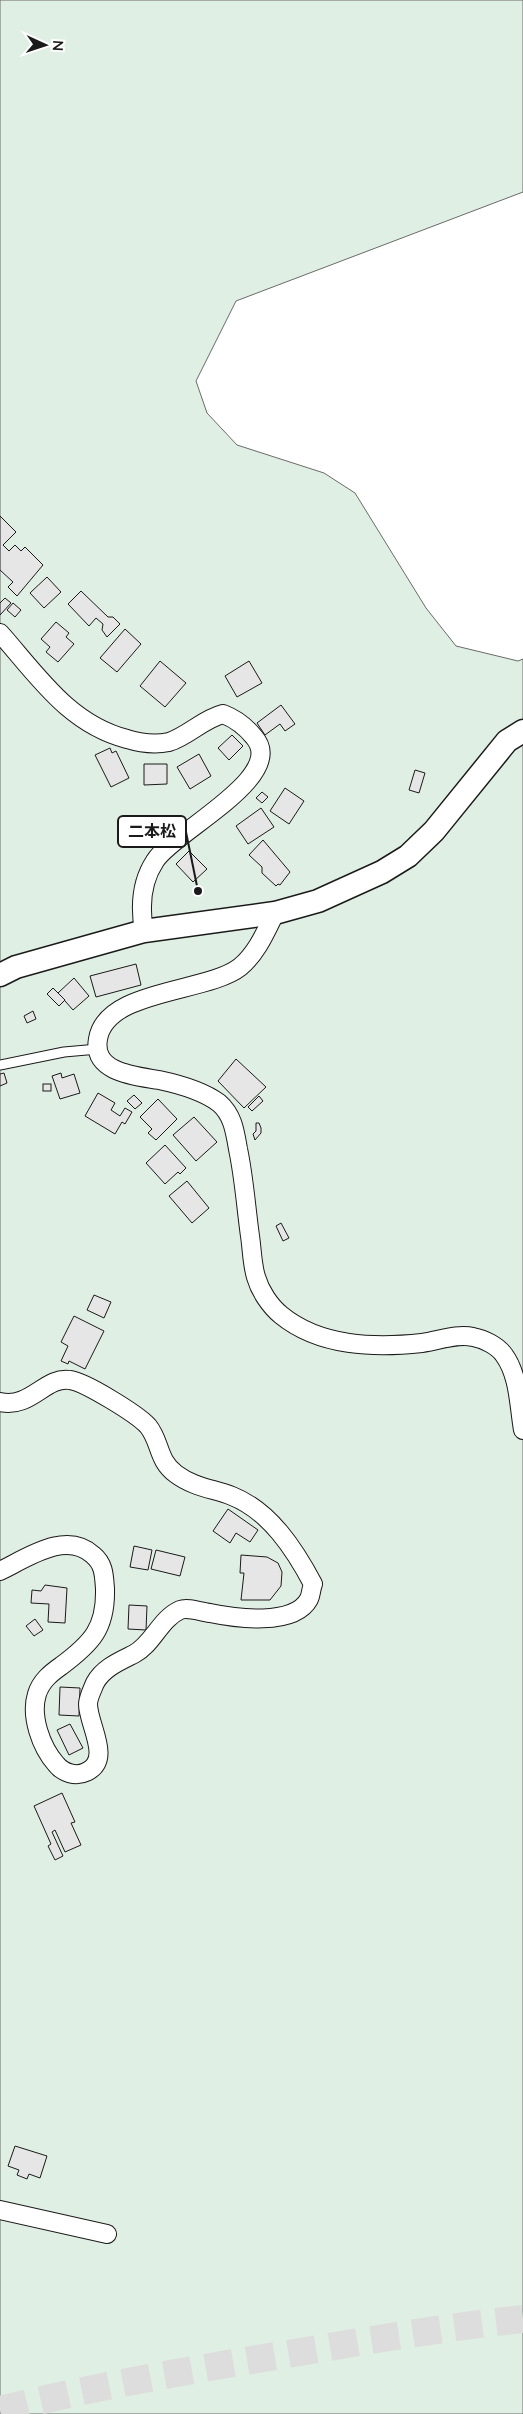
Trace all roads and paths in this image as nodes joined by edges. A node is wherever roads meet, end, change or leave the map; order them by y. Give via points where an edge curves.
1 (0, 633) edge
2 (523, 731) edge
3 (275, 913) junction
4 (144, 931) junction
5 (0, 975) edge
6 (98, 1049) junction
7 (0, 1065) edge
8 (0, 1402) edge
9 (523, 1430) edge
10 (0, 1571) edge
11 (0, 2210) edge
12 (107, 2234) dead end

1 - 4 street via 64,705 91,726 143,744 169,742 224,714 246,727 260,743 260,763 248,782 155,860 145,884 141,912
2 - 3 street via 507,741 434,831 408,856 382,872 318,901
3 - 4 street
3 - 6 street via 260,944 240,967 120,1010 107,1019 98,1038
4 - 5 street via 16,967
6 - 7 lane via 64,1052
6 - 9 street via 102,1060 114,1069 192,1090 218,1103 230,1116 240,1160 256,1277 270,1304 281,1315 318,1336 340,1342 384,1345 466,1336 491,1344 504,1355 513,1372
8 - 10 street via 15,1404 25,1401 69,1379 111,1399 148,1427 163,1463 177,1475 205,1489 233,1496 278,1530 288,1541 312,1584 309,1600 298,1609 267,1620 182,1609 170,1616 153,1638 136,1653 114,1663 96,1682 88,1703 99,1747 98,1760 96,1766 88,1771 74,1774 61,1769 49,1754 40,1736 34,1704 47,1676 101,1628 104,1573 99,1560 91,1552 80,1545 63,1544
11 - 12 street

